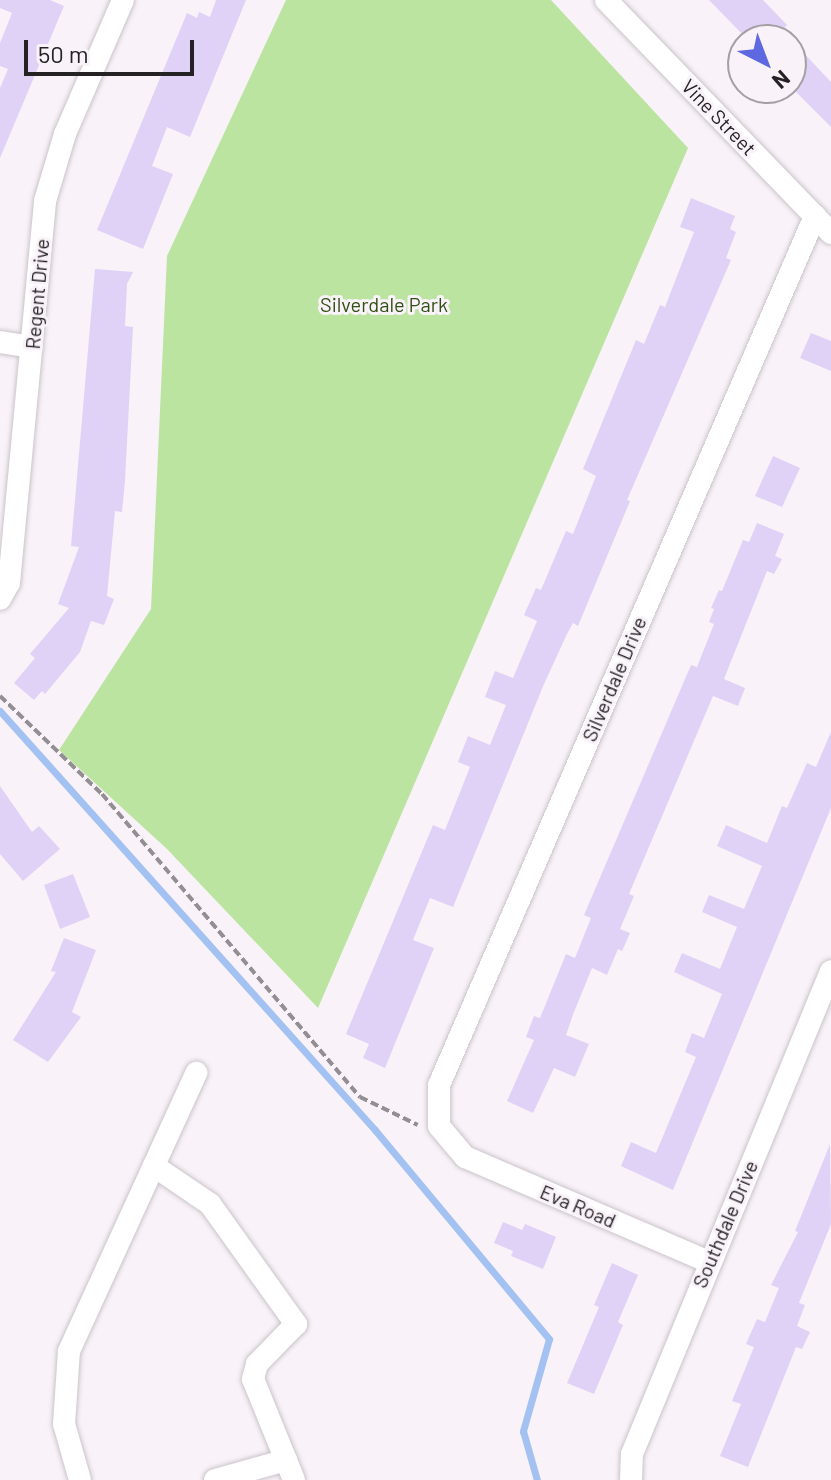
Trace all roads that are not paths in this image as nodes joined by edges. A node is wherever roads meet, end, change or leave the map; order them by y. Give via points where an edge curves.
1 (123, 0) edge
2 (606, 0) edge
3 (815, 216) junction
4 (831, 233) edge
5 (0, 342) edge
6 (32, 347) junction
7 (0, 599) edge
8 (831, 971) edge
9 (196, 1073) dead end
10 (453, 1142) joint
11 (154, 1166) junction
12 (709, 1262) junction
13 (290, 1470) edge
14 (80, 1480) edge
15 (215, 1480) edge
16 (631, 1480) edge

1 - 6 street, Regent Drive via 65,134 45,201
2 - 3 street, Vine Street
3 - 4 street, Vine Street
3 - 10 street, Silverdale Drive via 439,1085 439,1126
5 - 6 street
6 - 7 street, Regent Drive via 9,583
8 - 12 street, Southdale Drive
9 - 11 street
10 - 12 street, Eva Road via 465,1157
11 - 13 street via 210,1204 296,1324 257,1364 253,1379
11 - 14 street via 69,1351 64,1424
12 - 16 street, Southdale Drive via 632,1454
13 - 15 street

